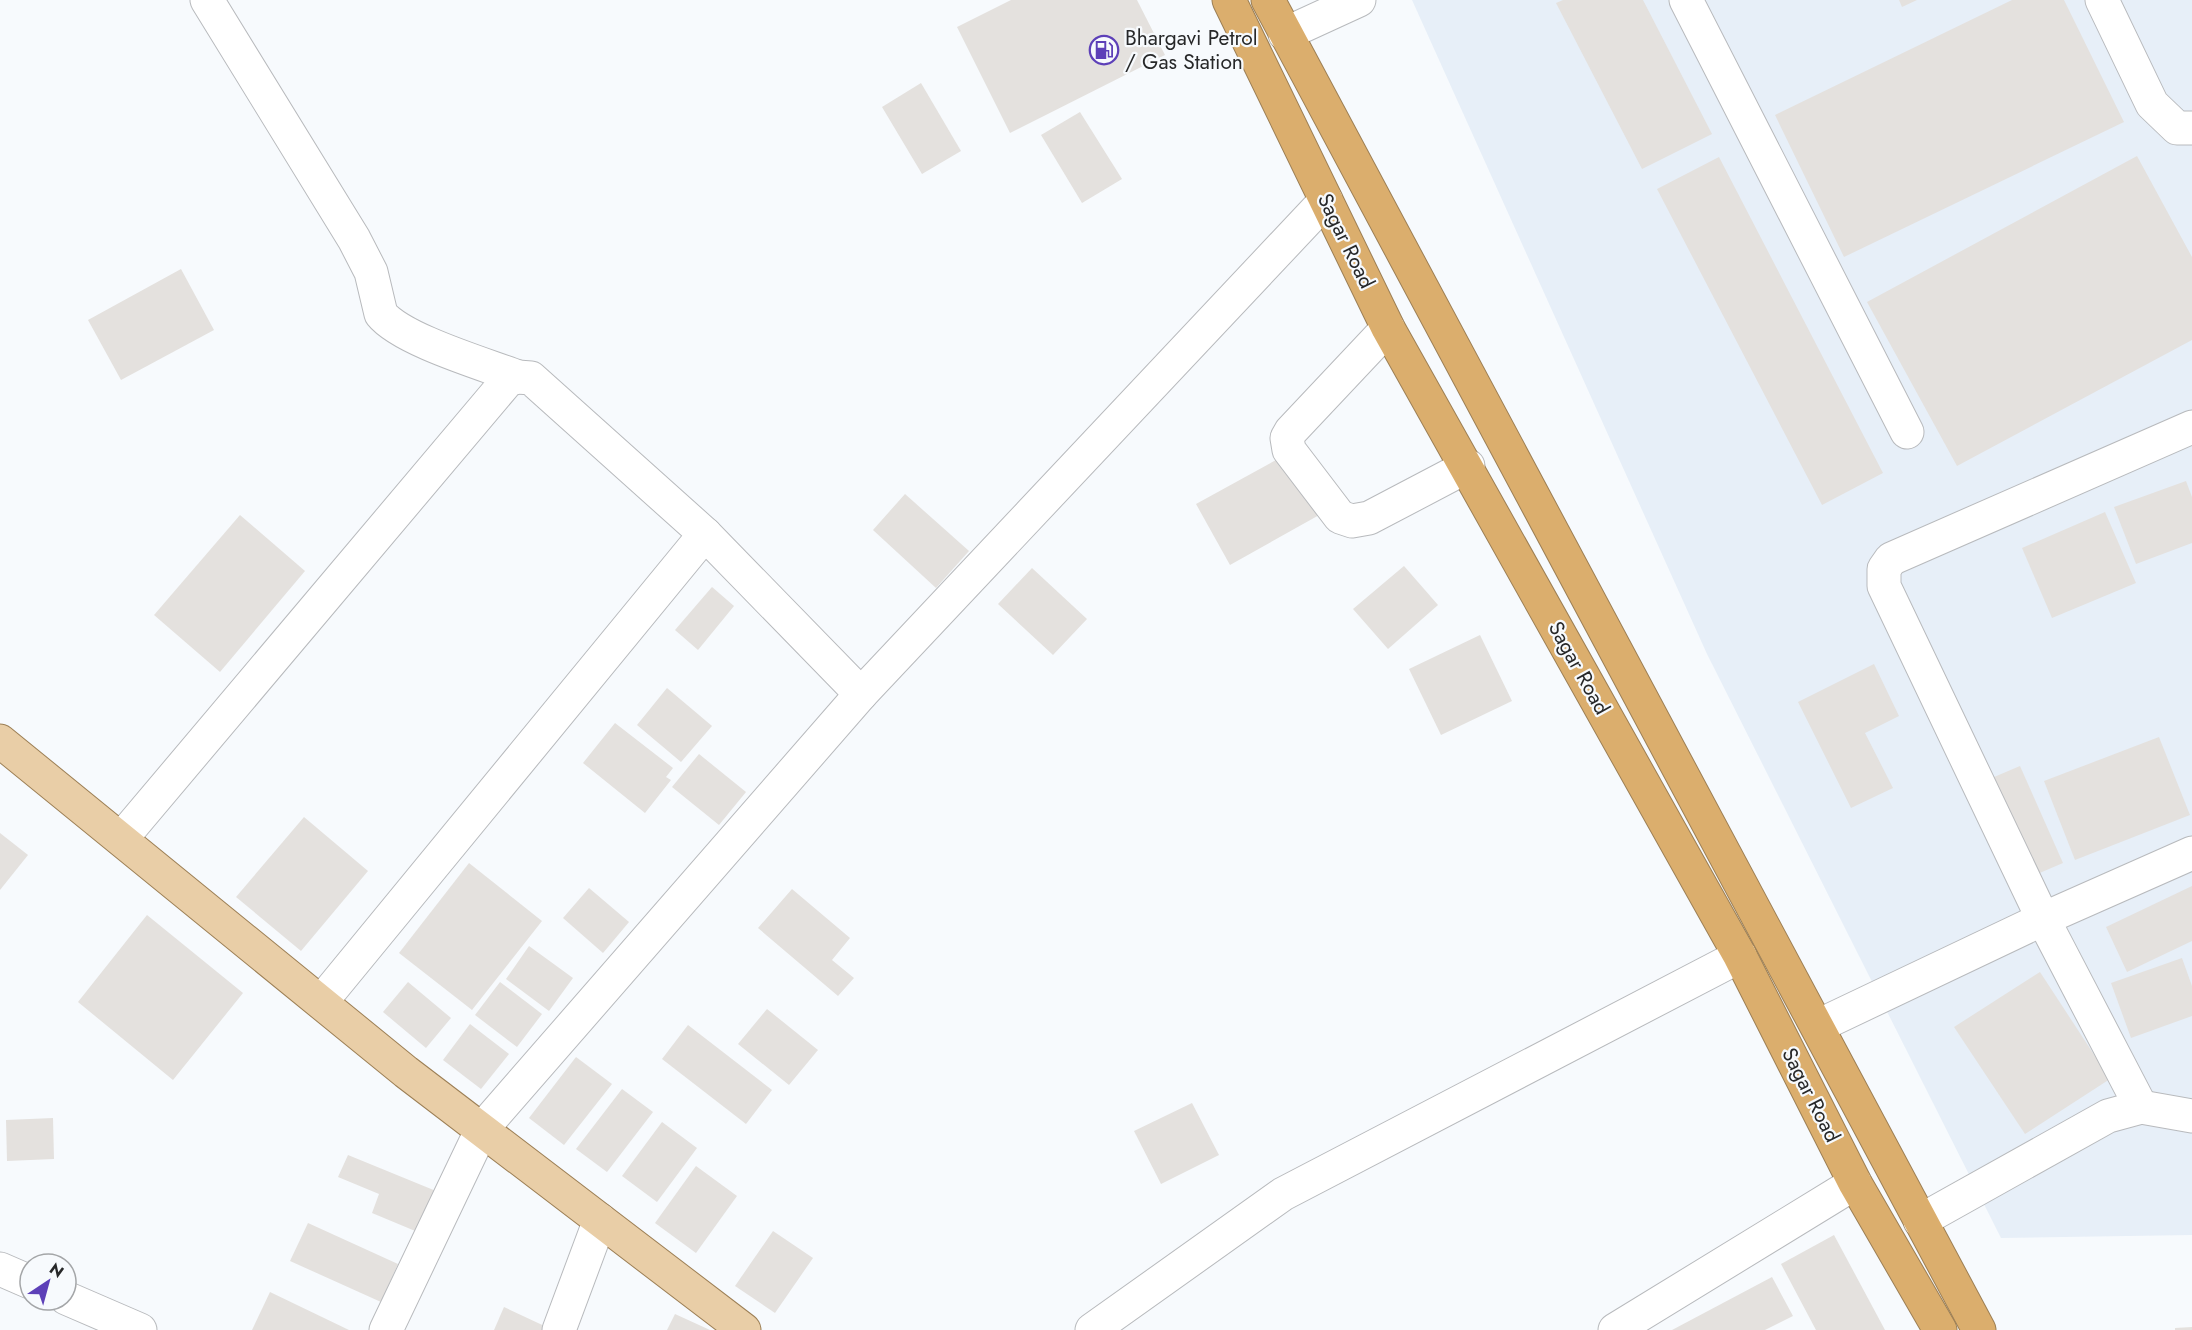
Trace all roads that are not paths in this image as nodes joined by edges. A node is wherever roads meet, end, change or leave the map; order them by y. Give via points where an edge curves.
1 (207, 0) edge
2 (1359, 0) edge
3 (1686, 0) edge
4 (1269, 2) edge
5 (2111, 3) edge
6 (1234, 9) edge
7 (1285, 34) junction
8 (2192, 128) edge
9 (1326, 200) junction
10 (1388, 328) junction
11 (518, 377) junction
12 (2192, 427) edge
13 (1907, 432) dead end
14 (1468, 466) junction
15 (705, 534) junction
16 (861, 693) junction
17 (0, 741) edge
18 (121, 839) junction
19 (2192, 853) edge
20 (2043, 919) junction
21 (1740, 956) junction
22 (321, 1002) junction
23 (1818, 1026) junction
24 (2141, 1107) junction
25 (2192, 1116) edge
26 (482, 1129) junction
27 (1856, 1183) junction
28 (600, 1220) junction
29 (1920, 1221) junction
30 (0, 1269) edge
31 (18, 1277) edge
32 (78, 1303) edge
33 (140, 1330) edge
34 (387, 1330) edge
35 (558, 1330) edge
36 (744, 1330) edge
37 (1092, 1330) edge
38 (1615, 1330) edge
39 (1940, 1330) edge
40 (1979, 1330) edge

1 - 11 street via 362,253 385,320 410,335
2 - 7 street
3 - 13 street
4 - 6 street
4 - 7 highway, Sagar Road
5 - 8 street via 2152,104 2177,128
6 - 9 highway, Sagar Road
7 - 23 highway, Sagar Road
9 - 10 highway, Sagar Road
9 - 16 street
10 - 14 highway, Sagar Road
10 - 14 street via 1291,431 1287,438 1289,450 1340,517 1352,521 1369,518
11 - 15 street via 531,378
11 - 18 street via 508,380
12 - 20 street via 1891,559 1884,569 1884,586
14 - 21 highway, Sagar Road
15 - 16 street
15 - 22 street
16 - 26 street
17 - 18 main road
18 - 22 main road
19 - 20 street
20 - 23 street
20 - 24 street
21 - 27 highway, Sagar Road
21 - 37 street via 1282,1194
22 - 26 main road
23 - 29 highway, Sagar Road
24 - 25 street
24 - 29 street via 2108,1116
26 - 28 main road
26 - 34 street
27 - 38 street
27 - 39 highway, Sagar Road
28 - 35 street
28 - 36 main road
29 - 40 highway, Sagar Road
30 - 31 street
32 - 33 street

